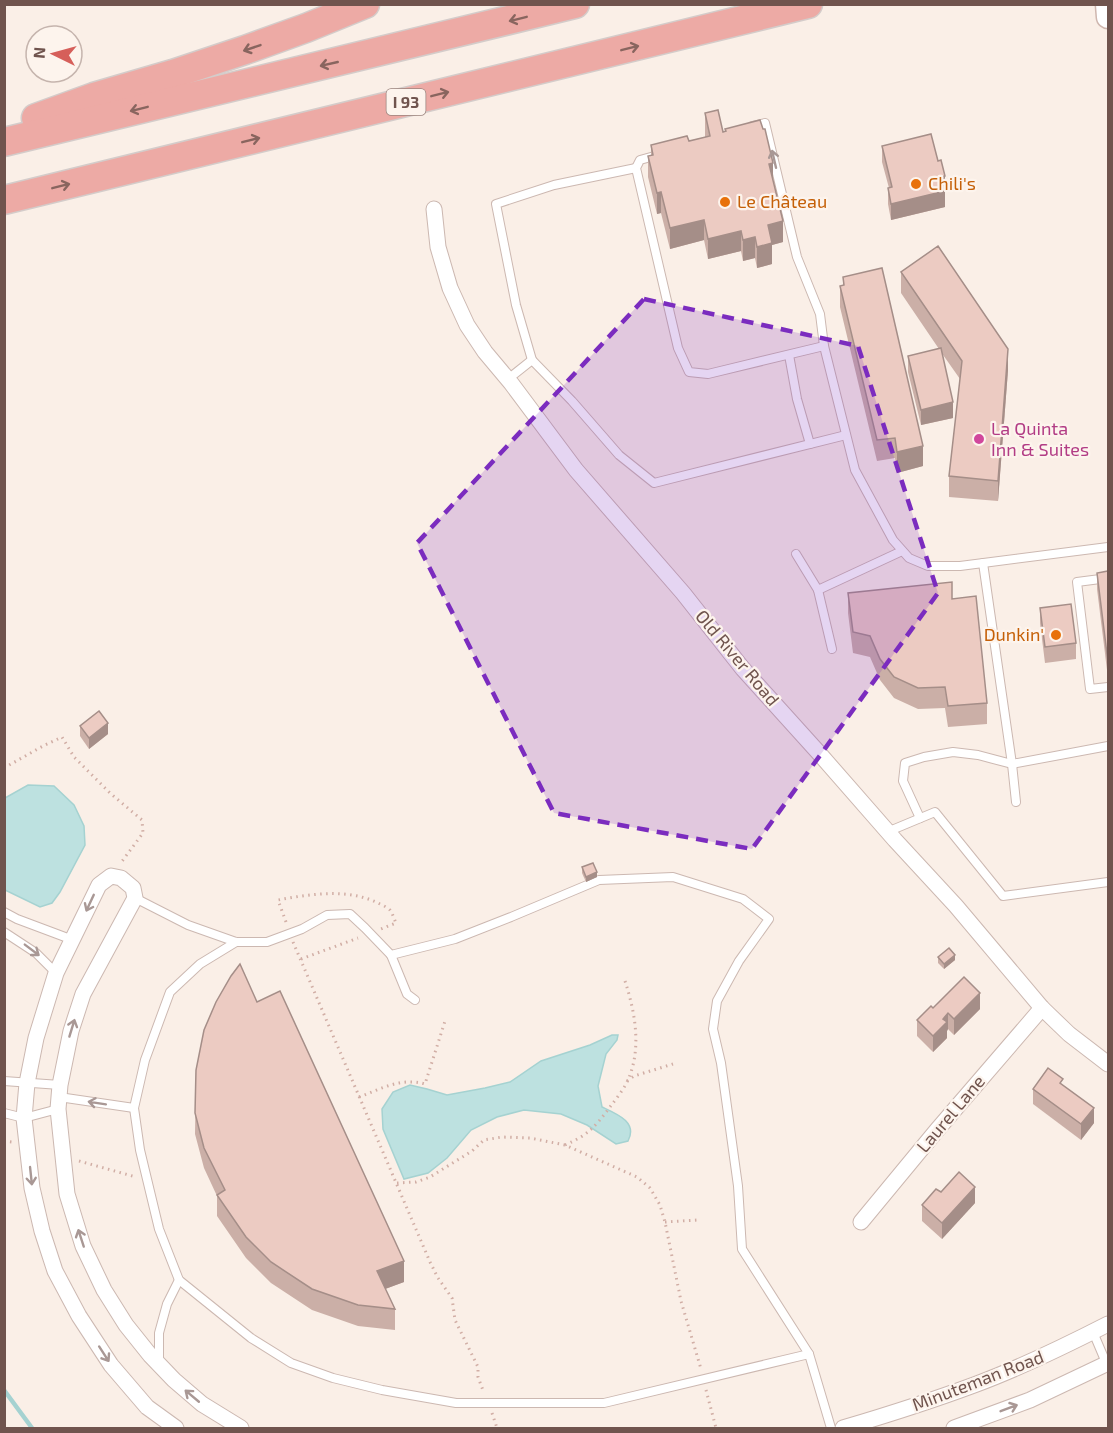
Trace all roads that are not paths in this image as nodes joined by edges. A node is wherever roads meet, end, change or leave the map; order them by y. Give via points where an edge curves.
1 (365, 4) edge
2 (575, 4) edge
3 (808, 4) edge
4 (1107, 4) edge
5 (1108, 17) edge
6 (742, 129) edge
7 (4, 130) edge
8 (4, 142) edge
9 (662, 153) edge
10 (636, 168) junction
11 (4, 200) edge
12 (435, 209) dead end
13 (824, 346) junction
14 (789, 355) junction
15 (532, 360) junction
16 (508, 378) junction
17 (846, 435) junction
18 (810, 444) junction
19 (1108, 547) edge
20 (902, 551) junction
21 (796, 554) dead end
22 (983, 563) junction
23 (1108, 578) edge
24 (818, 590) junction
25 (832, 649) dead end
26 (1108, 687) edge
27 (1108, 746) edge
28 (1012, 764) junction
29 (1016, 802) dead end
30 (920, 818) junction
31 (887, 832) junction
32 (1108, 882) edge
33 (135, 898) junction
34 (4, 912) edge
35 (4, 932) edge
36 (73, 940) junction
37 (236, 942) junction
38 (391, 956) junction
39 (56, 973) junction
40 (415, 999) dead end
41 (1042, 1008) junction
42 (1108, 1064) edge
43 (4, 1081) edge
44 (27, 1083) junction
45 (59, 1097) junction
46 (134, 1108) junction
47 (4, 1113) edge
48 (24, 1118) junction
49 (861, 1222) dead end
50 (179, 1280) junction
51 (1108, 1324) edge
52 (1093, 1332) junction
53 (809, 1354) junction
54 (159, 1365) junction
55 (1108, 1366) edge
56 (176, 1428) edge
57 (241, 1428) edge
58 (831, 1428) edge
59 (843, 1428) edge
60 (954, 1428) edge

1 -> 7 highway via 245,50
2 -> 8 highway
11 -> 3 highway, I 93
4 - 5 main road
13 -> 6 lane via 820,314 797,257 765,123
9 - 10 lane via 640,160
10 - 14 lane via 678,348 689,372 708,374
10 - 15 lane via 554,185 496,204 516,305
12 - 16 street, Old River Road via 438,248 450,288 467,325
13 - 14 lane
13 - 17 lane
14 - 18 lane
15 - 16 lane
15 - 18 lane via 619,454 654,483
16 - 31 street, Old River Road via 576,470 743,669
17 - 18 lane
17 - 20 lane via 855,470
19 - 22 lane
20 - 22 lane via 928,566
20 - 24 lane
21 - 24 lane
22 - 28 lane
23 - 26 lane via 1077,582 1090,689
24 - 25 lane
27 - 28 lane
28 - 29 lane
28 - 30 lane via 953,752 906,763 903,781
30 - 31 lane
30 - 32 lane via 935,812 1003,896
31 - 41 street, Old River Road
33 -> 36 street via 134,888 111,876 99,885
33 - 37 lane via 188,925
45 -> 33 street via 71,1032 83,994
34 - 36 lane
35 -> 39 lane via 36,953
36 - 39 street
37 - 38 lane via 267,942 327,915 350,914
37 - 46 lane via 200,964 170,992 145,1060
38 - 40 lane via 407,994
38 - 53 lane via 455,939 598,880 673,877 743,899 769,918 717,1001 713,1029 738,1186 742,1249
39 - 44 street
41 - 42 street, Old River Road
41 - 49 street, Laurel Lane
43 - 44 lane
44 - 45 lane
44 - 48 street
46 -> 45 lane
45 - 48 lane
54 -> 45 street via 126,1325 84,1246 67,1194
46 - 50 lane via 150,1196
47 - 48 lane
48 -> 56 street via 32,1188 56,1270 79,1316 111,1365 147,1407
50 - 53 lane via 251,1338 291,1363 382,1390 456,1403 604,1403
50 - 54 lane via 159,1333
51 - 52 street, Minuteman Road
52 - 55 lane
52 - 59 street, Minuteman Road via 976,1384
53 - 58 lane
57 -> 54 street via 202,1404
60 -> 55 street, Minuteman Road

